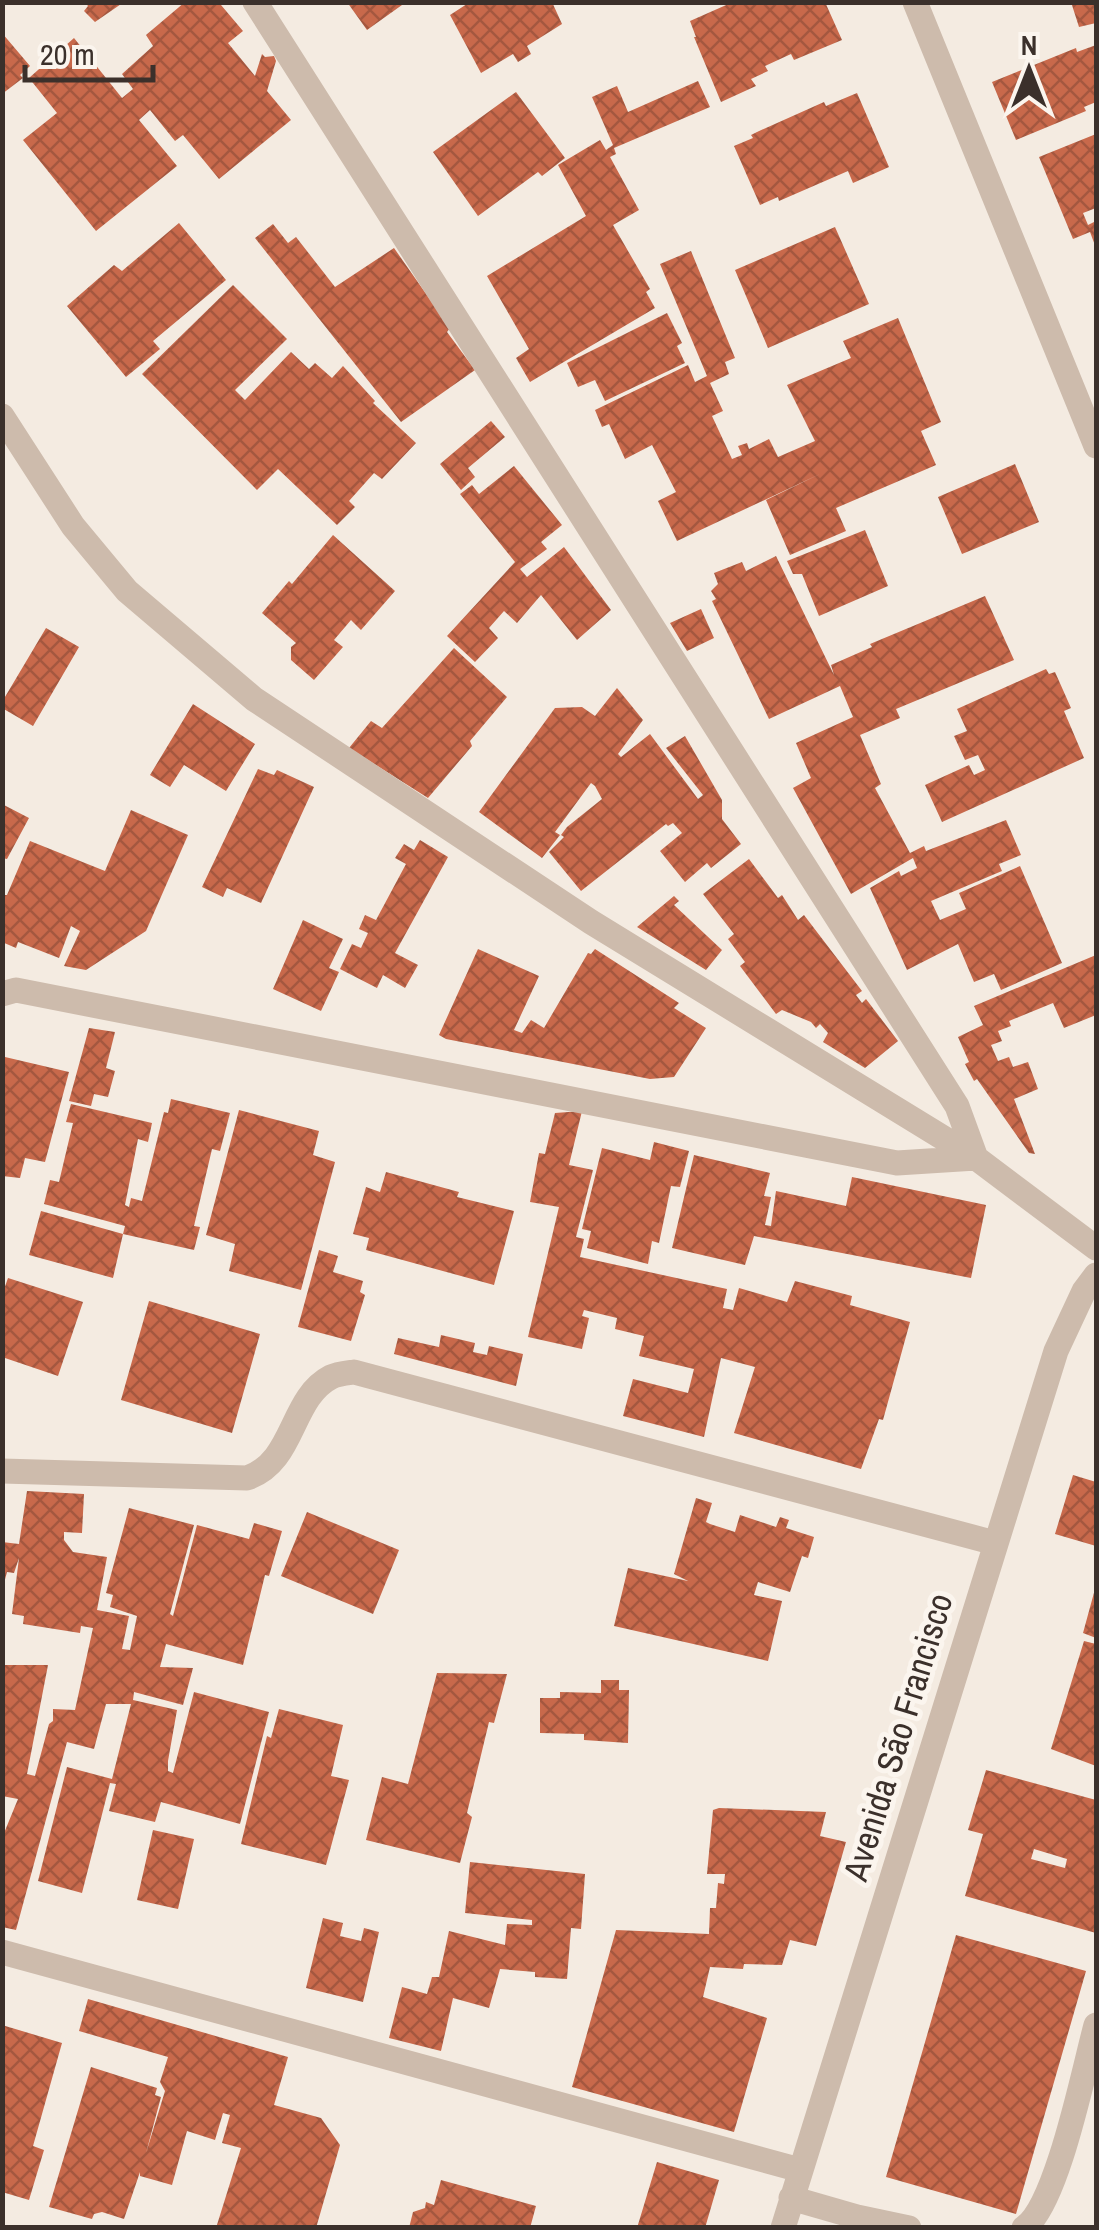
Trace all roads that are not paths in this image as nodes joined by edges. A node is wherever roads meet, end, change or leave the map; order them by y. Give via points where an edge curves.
1 (255, 2) edge
2 (915, 2) edge
3 (2, 416) edge
4 (1096, 446) edge
5 (2, 994) edge
6 (976, 1158) junction
7 (1096, 1248) edge
8 (1096, 1276) edge
9 (2, 1470) edge
10 (995, 1542) junction
11 (2, 1952) edge
12 (1096, 2025) edge
13 (800, 2170) junction
14 (792, 2198) junction
15 (783, 2228) edge
16 (909, 2228) edge
17 (1024, 2228) edge

1 - 6 street via 957,1106
2 - 4 street
3 - 6 street via 73,526 127,591 254,699 590,922
5 - 6 street via 16,990 896,1163
6 - 7 street
8 - 10 street, Avenida São Francisco via 1056,1352
9 - 10 street via 247,1478 271,1466 314,1391 331,1376 354,1372
10 - 13 street, Avenida São Francisco
11 - 13 street
12 - 17 street via 1048,2196
13 - 14 street, Avenida São Francisco
14 - 15 street, Avenida São Francisco
14 - 16 street

